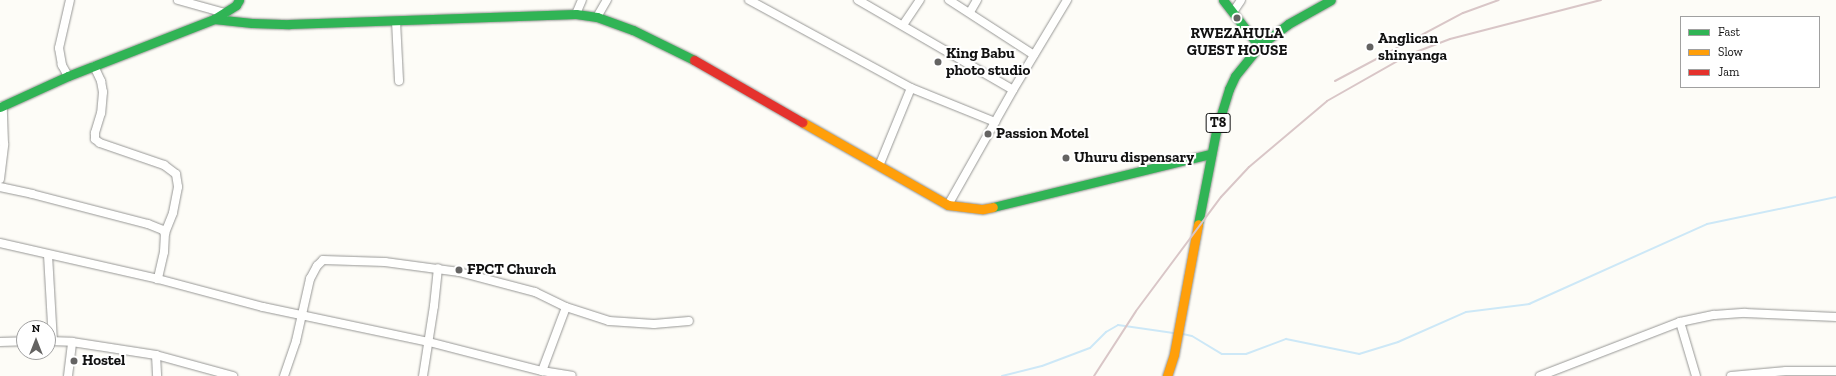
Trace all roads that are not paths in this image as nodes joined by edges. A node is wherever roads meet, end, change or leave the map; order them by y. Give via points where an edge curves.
1 (70, 0) edge
2 (178, 0) edge
3 (582, 0) edge
4 (607, 0) edge
5 (749, 0) edge
6 (858, 0) edge
7 (920, 0) edge
8 (949, 0) edge
9 (977, 0) edge
10 (1067, 0) edge
11 (1223, 0) edge
12 (1241, 0) edge
13 (1331, 0) edge
14 (238, 3) edge
15 (970, 12) junction
16 (1233, 12) junction
17 (225, 13) junction
18 (576, 14) junction
19 (597, 17) junction
20 (214, 19) junction
21 (396, 21) junction
22 (252, 23) junction
23 (903, 25) junction
24 (1259, 46) junction
25 (1034, 55) junction
26 (94, 66) junction
27 (68, 76) junction
28 (399, 81) dead end
29 (911, 88) junction
30 (1013, 90) junction
31 (1, 107) edge
32 (995, 122) junction
33 (1211, 154) junction
34 (879, 166) junction
35 (0, 179) edge
36 (0, 187) edge
37 (948, 205) junction
38 (165, 234) junction
39 (0, 243) edge
40 (48, 255) junction
41 (438, 268) junction
42 (158, 279) junction
43 (566, 307) junction
44 (302, 314) junction
45 (1836, 318) edge
46 (50, 320) edge
47 (689, 322) dead end
48 (1680, 322) junction
49 (16, 341) edge
50 (56, 341) edge
51 (0, 342) edge
52 (72, 342) junction
53 (429, 342) junction
54 (156, 354) junction
55 (542, 370) junction
56 (1836, 371) edge
57 (217, 374) edge
58 (68, 376) edge
59 (157, 376) edge
60 (234, 376) edge
61 (284, 376) edge
62 (423, 376) edge
63 (572, 376) edge
64 (1167, 376) edge
65 (1540, 376) edge
66 (1696, 376) edge
67 (1731, 376) edge

1 - 27 street via 58,48
2 - 17 street
3 - 18 street
4 - 19 street
5 - 29 street
6 - 23 street
7 - 23 street
8 - 15 street
9 - 15 street
10 - 25 street
11 - 16 main road
12 - 16 street
13 - 24 main road, T8 via 1288,24
14 - 17 main road
14 - 22 main road
15 - 25 street
16 - 24 main road
17 - 20 main road
18 - 19 main road
18 - 21 main road
19 - 34 main road via 633,30 691,58
20 - 22 main road
20 - 26 main road
21 - 22 main road
21 - 28 street
23 - 30 street
24 - 33 main road, T8 via 1235,76 1229,89 1218,121
25 - 30 street
26 - 27 main road
26 - 38 street via 103,92 95,139 164,165 176,174 178,188
27 - 31 main road
29 - 32 street
29 - 34 street
30 - 32 street
31 - 35 street via 4,144
32 - 37 street
33 - 37 main road via 983,209
33 - 64 main road, T8 via 1174,354
34 - 37 main road
36 - 38 street via 148,224 163,230
38 - 42 street
39 - 40 street
40 - 42 street
40 - 46 street
41 - 43 street via 506,283 535,292
41 - 44 street via 386,262 324,260 317,266 310,279
41 - 53 street
42 - 44 street via 263,307
43 - 47 street via 609,320 634,324
43 - 55 street
44 - 53 street
44 - 61 street
45 - 48 street via 1745,313 1714,315
48 - 65 street
48 - 66 street
49 - 51 street
50 - 52 street
52 - 54 street
52 - 58 street
53 - 55 street
53 - 62 street
54 - 57 street
54 - 59 street
55 - 63 street
56 - 67 street via 1786,371
57 - 60 street

